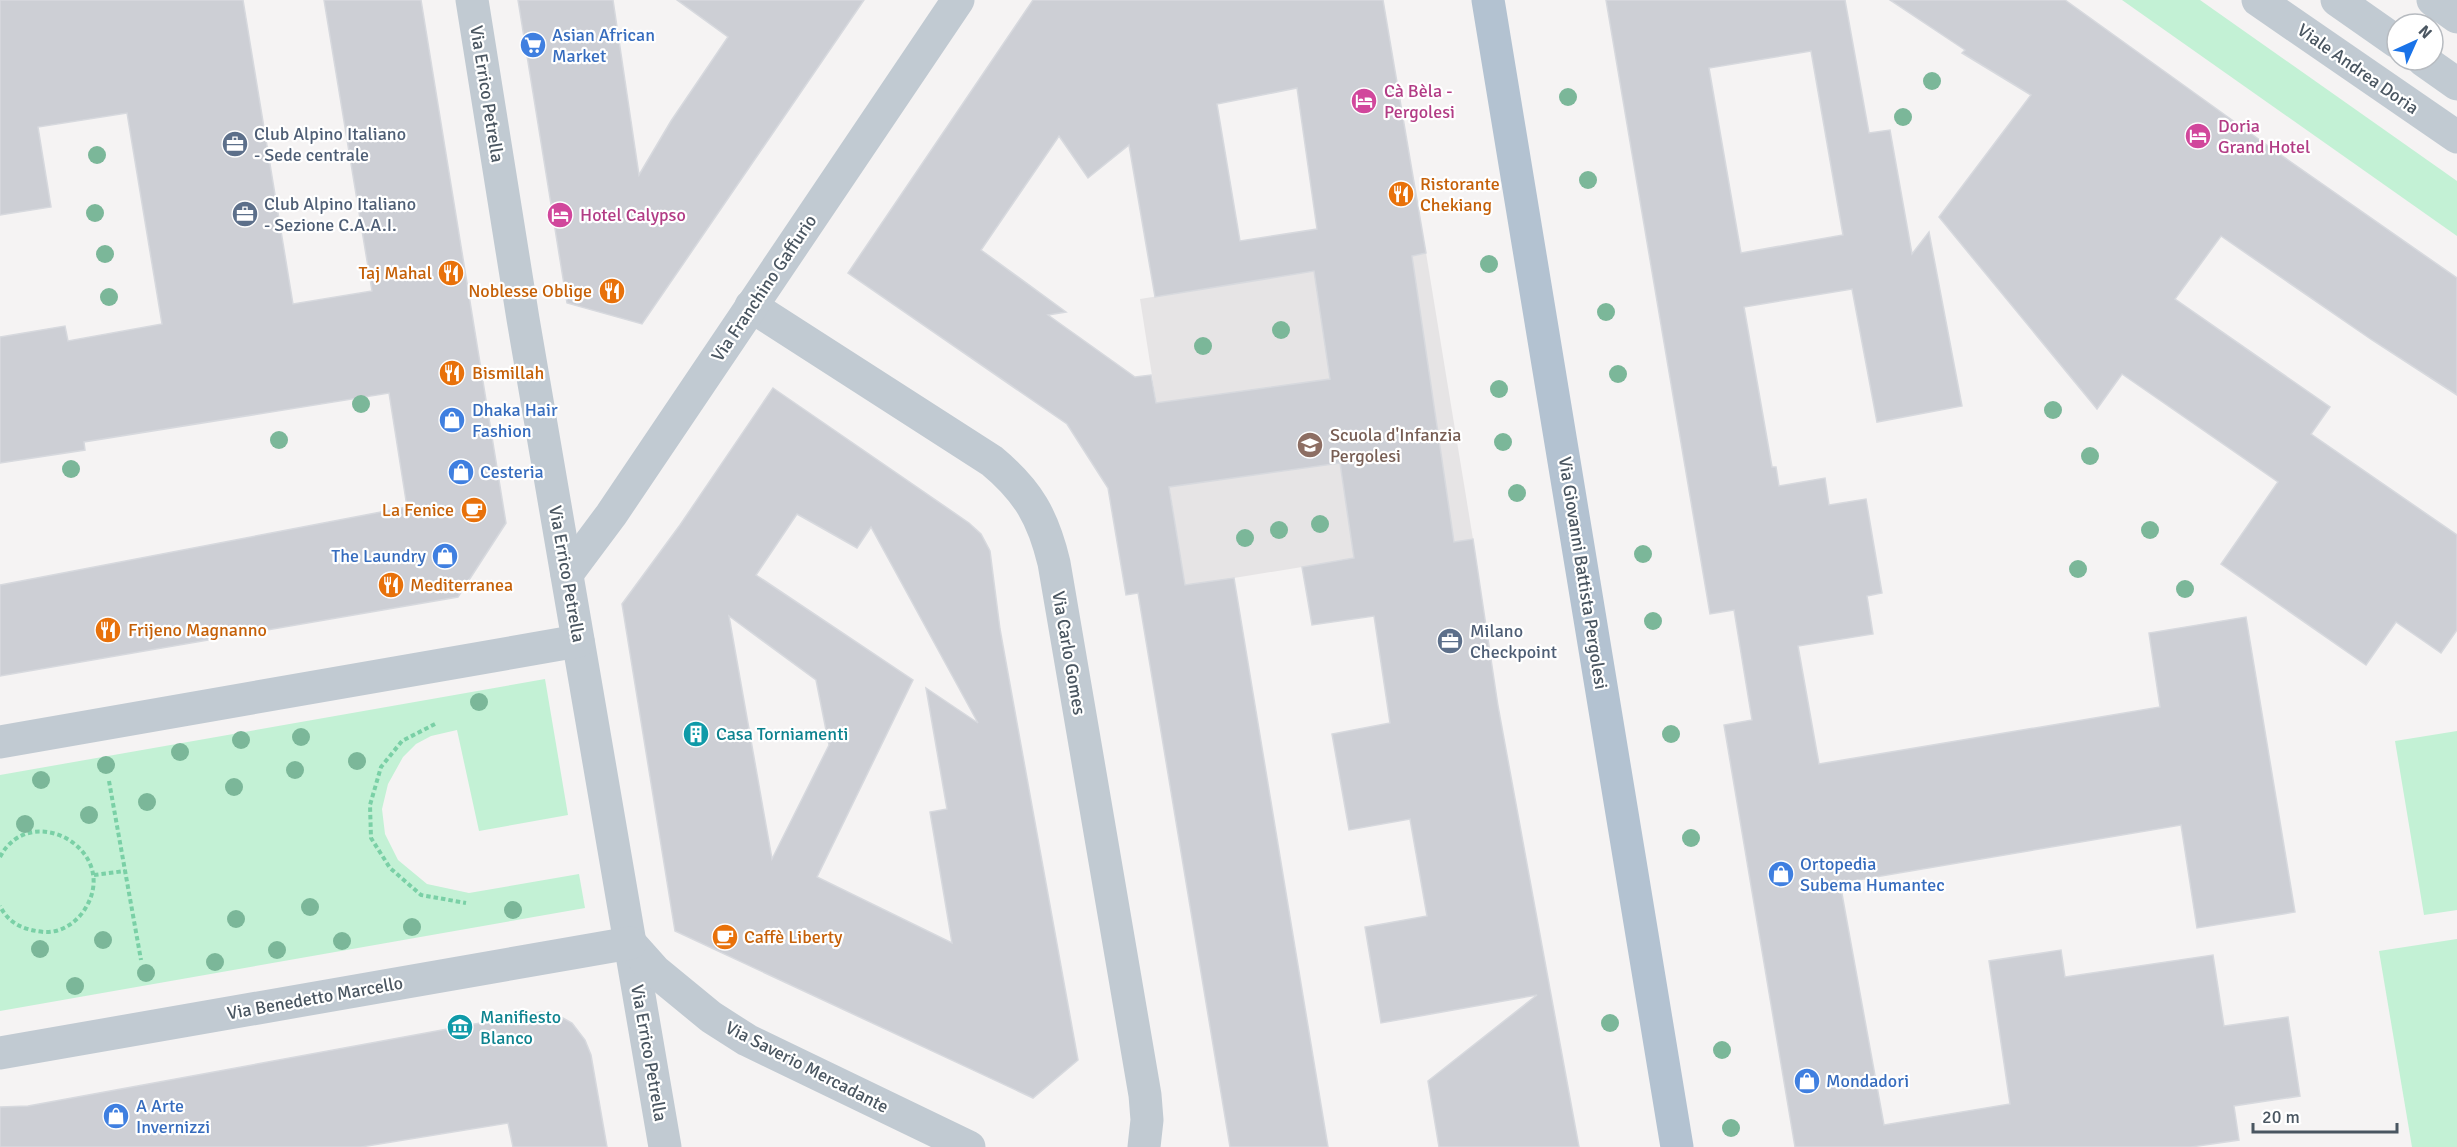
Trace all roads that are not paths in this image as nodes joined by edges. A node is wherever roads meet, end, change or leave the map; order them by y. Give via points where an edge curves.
1 (472, 0) edge
2 (958, 0) edge
3 (1488, 0) edge
4 (2258, 0) edge
5 (2337, 0) edge
6 (2433, 0) edge
7 (2457, 16) edge
8 (2385, 34) edge
9 (2440, 72) edge
10 (2457, 84) edge
11 (2457, 137) edge
12 (751, 306) junction
13 (567, 574) junction
14 (578, 641) junction
15 (0, 742) edge
16 (630, 943) junction
17 (0, 1053) edge
18 (665, 1147) edge
19 (969, 1147) edge
20 (1144, 1147) edge
21 (1677, 1147) edge

1 - 13 street, Via Errico Petrella
2 - 12 street, Via Franchino Gaffurio
3 - 21 main road, Via Giovanni Battista Pergolesi
4 - 11 street, Viale Andrea Doria
5 - 8 street
6 - 7 street
9 - 10 street
12 - 13 street, Via Franchino Gaffurio
12 - 20 street, Via Carlo Gomes via 992,461 1016,482 1039,515 1054,563 1143,1083 1147,1120
13 - 14 street, Via Errico Petrella
14 - 15 street
14 - 16 street, Via Errico Petrella
16 - 17 street, Via Benedetto Marcello
16 - 18 street, Via Errico Petrella
16 - 19 street, Via Saverio Mercadante via 655,971 703,1011 747,1040

